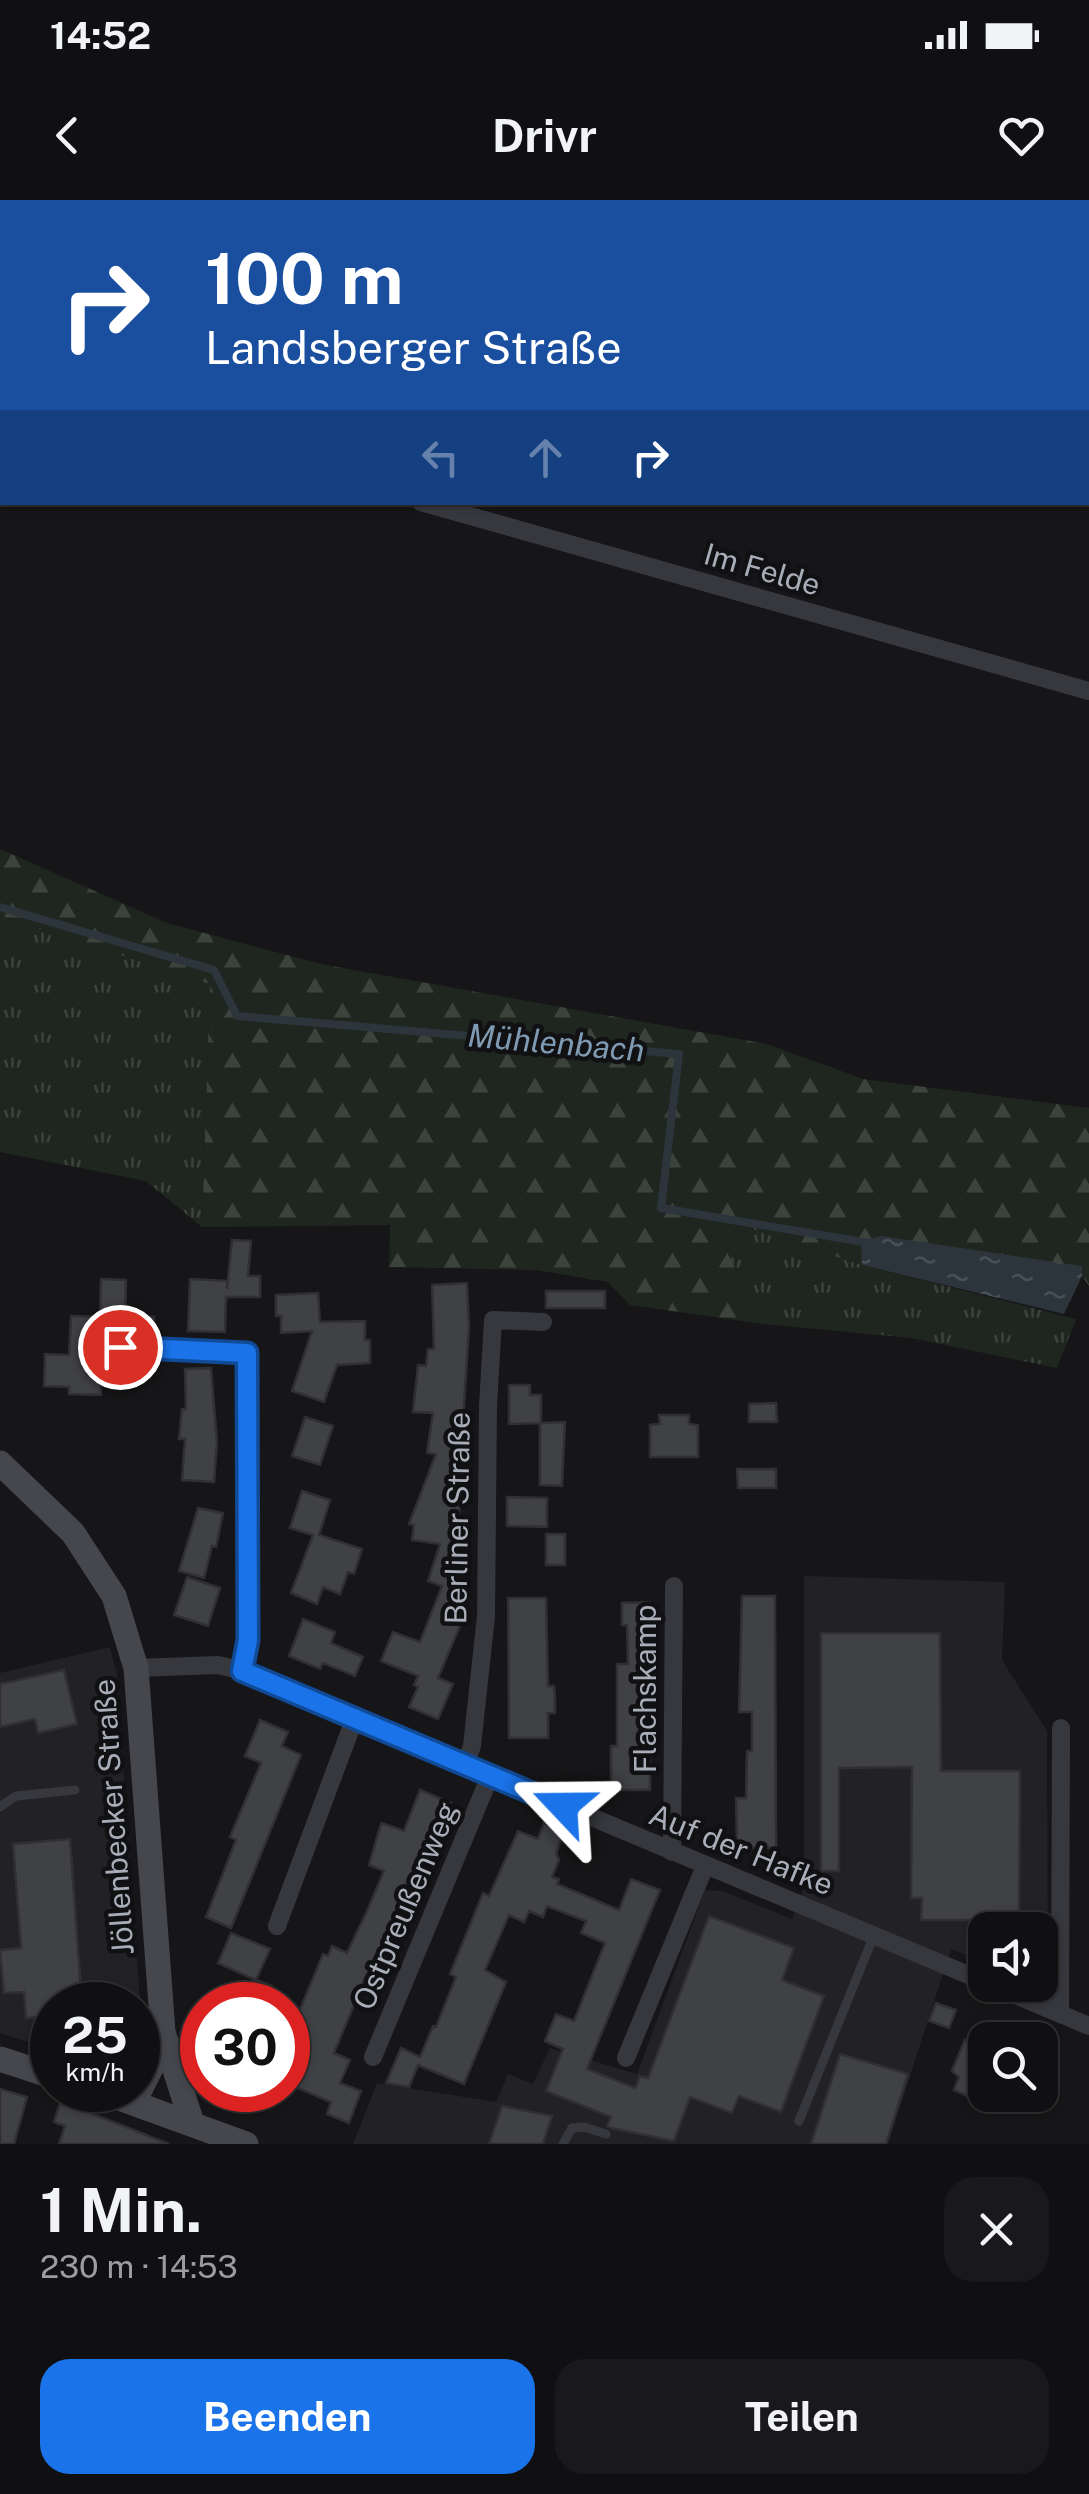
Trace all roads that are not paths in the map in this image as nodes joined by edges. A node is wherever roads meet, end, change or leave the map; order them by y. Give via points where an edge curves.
1 (432, 505) edge
2 (1089, 691) edge
3 (542, 1322) dead end
4 (120, 1347) dead end
5 (0, 1463) edge
6 (674, 1586) dead end
7 (146, 1667) junction
8 (242, 1671) junction
9 (354, 1720) junction
10 (1061, 1728) dead end
11 (465, 1765) junction
12 (490, 1776) junction
13 (75, 1790) dead end
14 (0, 1807) edge
15 (672, 1852) junction
16 (705, 1866) junction
17 (277, 1926) dead end
18 (874, 1935) junction
19 (968, 1975) edge
20 (1032, 2002) edge
21 (1060, 2014) junction
22 (1089, 2026) edge
23 (162, 2032) junction
24 (160, 2039) edge
25 (372, 2057) dead end
26 (626, 2058) dead end
27 (0, 2059) edge
28 (30, 2069) edge
29 (160, 2112) edge
30 (799, 2121) dead end
31 (192, 2124) junction
32 (606, 2134) dead end
33 (246, 2144) edge
34 (563, 2144) edge

1 - 2 street, Im Felde
3 - 11 street, Berliner Straße via 493,1320 486,1616
4 - 8 street via 247,1353 248,1640
5 - 7 main road, Jöllenbecker Straße via 73,1533 114,1596
6 - 15 street, Flachskamp
7 - 8 street, Auf der Hafke
7 - 23 main road, Jöllenbecker Straße
8 - 9 street, Auf der Hafke
9 - 11 street, Auf der Hafke
9 - 17 street
10 - 21 street
11 - 12 street, Auf der Hafke
12 - 15 street, Auf der Hafke
12 - 25 street, Ostpreußenweg
13 - 14 lane via 16,1796
15 - 16 street, Auf der Hafke
16 - 18 street, Auf der Hafke
16 - 26 street
18 - 19 street, Auf der Hafke
18 - 30 lane
20 - 21 street
21 - 22 street
23 - 24 main road, Jöllenbecker Straße
23 - 31 main road, Jöllenbecker Straße
27 - 28 main road
29 - 31 main road
31 - 33 main road
32 - 34 lane via 572,2128

